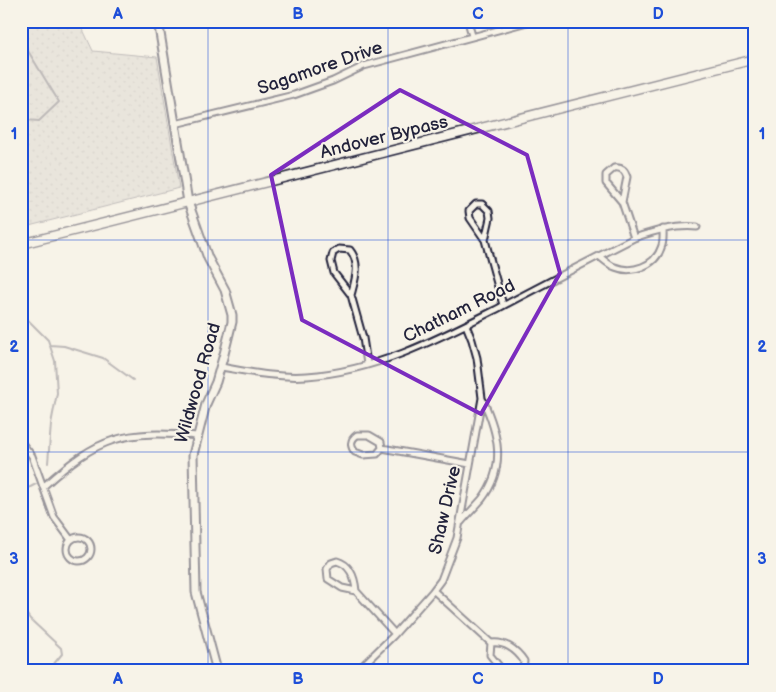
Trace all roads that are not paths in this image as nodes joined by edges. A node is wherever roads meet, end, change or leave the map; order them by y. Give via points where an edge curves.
1 (158, 21) edge
2 (468, 21) edge
3 (531, 21) edge
4 (472, 36) junction
5 (755, 58) edge
6 (175, 124) junction
7 (188, 202) junction
8 (622, 202) junction
9 (697, 227) dead end
10 (663, 229) junction
11 (634, 238) junction
12 (485, 240) junction
13 (21, 244) edge
14 (599, 256) junction
15 (352, 295) junction
16 (503, 305) junction
17 (466, 325) junction
18 (367, 364) junction
19 (221, 367) junction
20 (482, 398) junction
21 (197, 436) junction
22 (21, 442) edge
23 (382, 448) junction
24 (470, 464) junction
25 (44, 486) junction
26 (460, 522) junction
27 (71, 540) junction
28 (356, 591) junction
29 (434, 591) junction
30 (395, 634) junction
31 (491, 643) junction
32 (217, 671) edge
33 (357, 671) edge
34 (503, 671) edge
35 (523, 671) edge

1 - 6 street, Wildwood Road
2 - 4 street
3 - 4 street, Sagamore Drive
4 - 6 street, Sagamore Drive via 364,66 294,95
5 - 7 main road, Andover Bypass
6 - 7 street, Wildwood Road
7 - 13 main road, Andover Bypass
7 - 19 street, Wildwood Road via 208,258 230,305 232,322
8 - 8 street via 606,183 606,175 614,168 621,168 628,177
8 - 11 street
9 - 10 street, Chatham Road
10 - 11 street, Chatham Road
10 - 14 street via 662,247 656,258 646,265 623,269
11 - 14 street, Chatham Road
12 - 12 street via 470,218 469,211 476,204 485,205 489,210
12 - 16 street
14 - 16 street, Chatham Road
15 - 15 street via 332,269 331,257 339,249 350,250 354,257 356,272
15 - 18 street
16 - 17 street, Chatham Road
17 - 18 street, Chatham Road via 416,349
17 - 20 street, Shaw Drive via 477,358
18 - 19 street, Chatham Road via 340,372 306,376 270,375
19 - 21 street, Wildwood Road
20 - 24 street, Shaw Drive
20 - 26 street via 498,448 494,477 482,498
21 - 25 street via 142,434 115,438 88,450
21 - 32 street, Wildwood Road via 193,455 196,582 198,602
22 - 25 street via 32,456
23 - 23 street via 381,442 369,435 357,435 351,443 352,450 363,455 377,454
23 - 24 street
24 - 26 street, Shaw Drive
25 - 27 street via 54,517
26 - 29 street, Shaw Drive via 442,580
27 - 27 street via 79,537 86,540 90,548 87,558 80,561 70,558 67,547
28 - 28 street via 331,582 326,572 331,563 341,562 346,566 354,577
28 - 30 street
29 - 30 street, Shaw Drive
29 - 31 street
30 - 33 street, Shaw Drive
31 - 34 street via 491,657
31 - 35 street via 502,643 518,654 524,661

